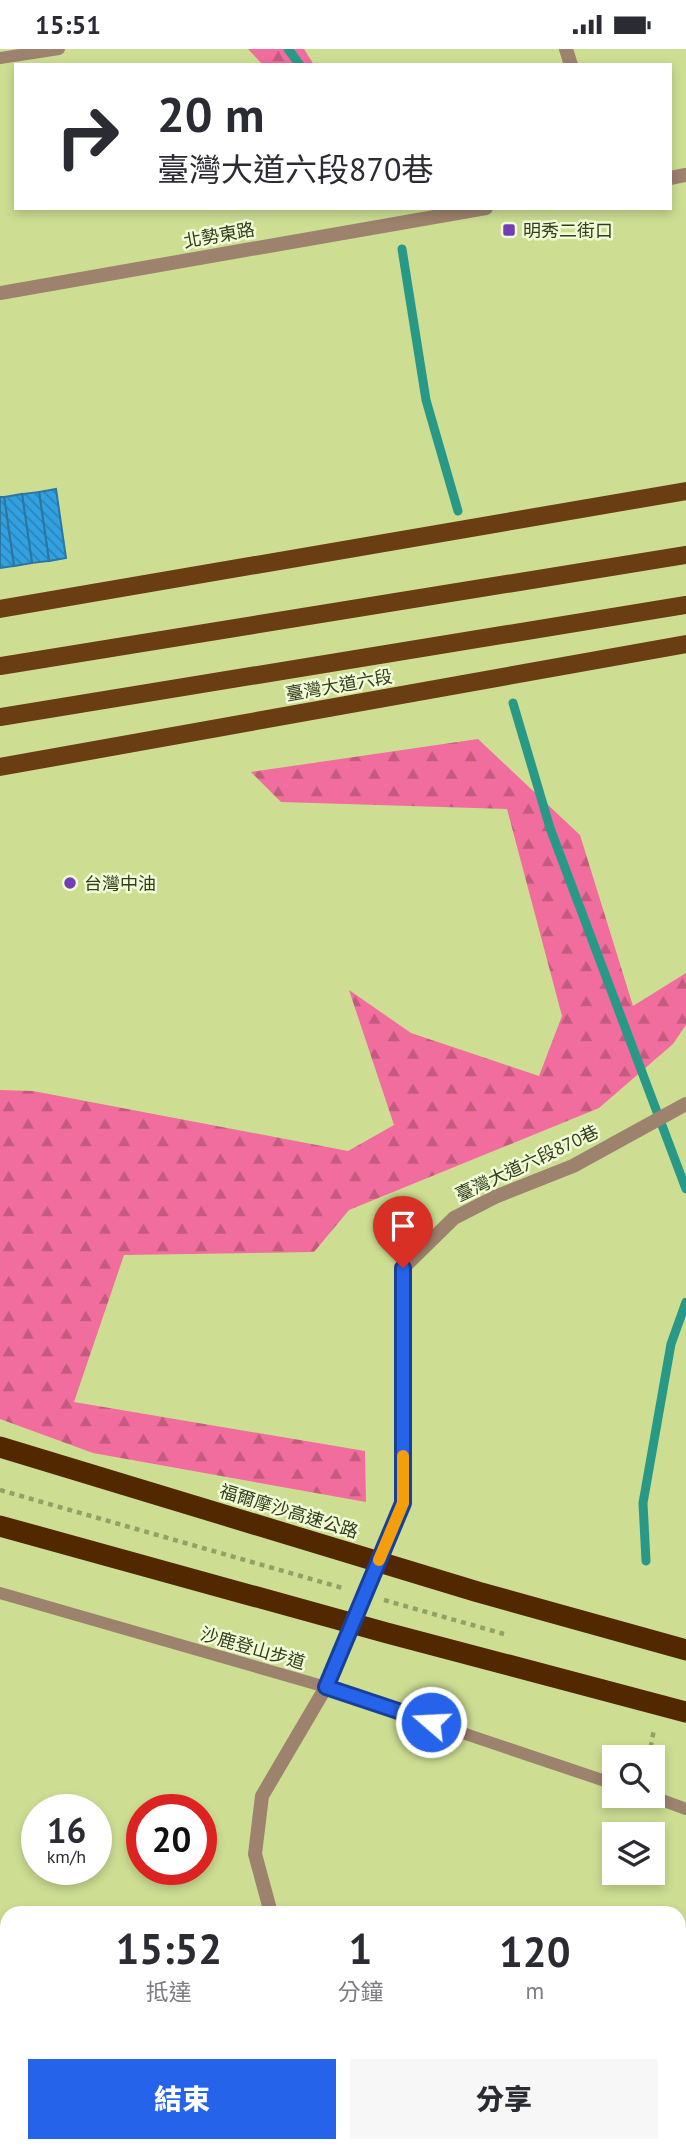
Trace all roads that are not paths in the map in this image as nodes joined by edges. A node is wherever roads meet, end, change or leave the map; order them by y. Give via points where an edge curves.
1 (59, 49) edge
2 (0, 58) edge
3 (475, 210) edge
4 (0, 293) edge
5 (686, 491) edge
6 (686, 555) edge
7 (686, 605) edge
8 (0, 609) edge
9 (686, 644) edge
10 (0, 666) edge
11 (0, 717) edge
12 (0, 767) edge
13 (682, 1107) edge
14 (0, 1447) edge
15 (0, 1525) edge
16 (0, 1593) edge
17 (686, 1650) edge
18 (326, 1687) junction
19 (686, 1712) edge
20 (602, 1780) edge
21 (665, 1801) edge
22 (686, 1808) edge
23 (269, 1906) edge

1 - 2 lane
3 - 4 street, 北勢東路
5 - 8 main road
6 - 10 main road
7 - 11 main road, 臺灣大道六段
9 - 12 main road, 臺灣大道六段
13 - 18 street, 臺灣大道六段870巷 via 573,1166 454,1218 403,1268 403,1503
14 - 17 highway, 福爾摩沙高速公路, bridge
15 - 19 highway, bridge
16 - 18 lane, 沙鹿登山步道
18 - 20 lane, 沙鹿登山步道
18 - 23 street, 臺灣大道六段870巷 via 262,1796 255,1854
21 - 22 lane

